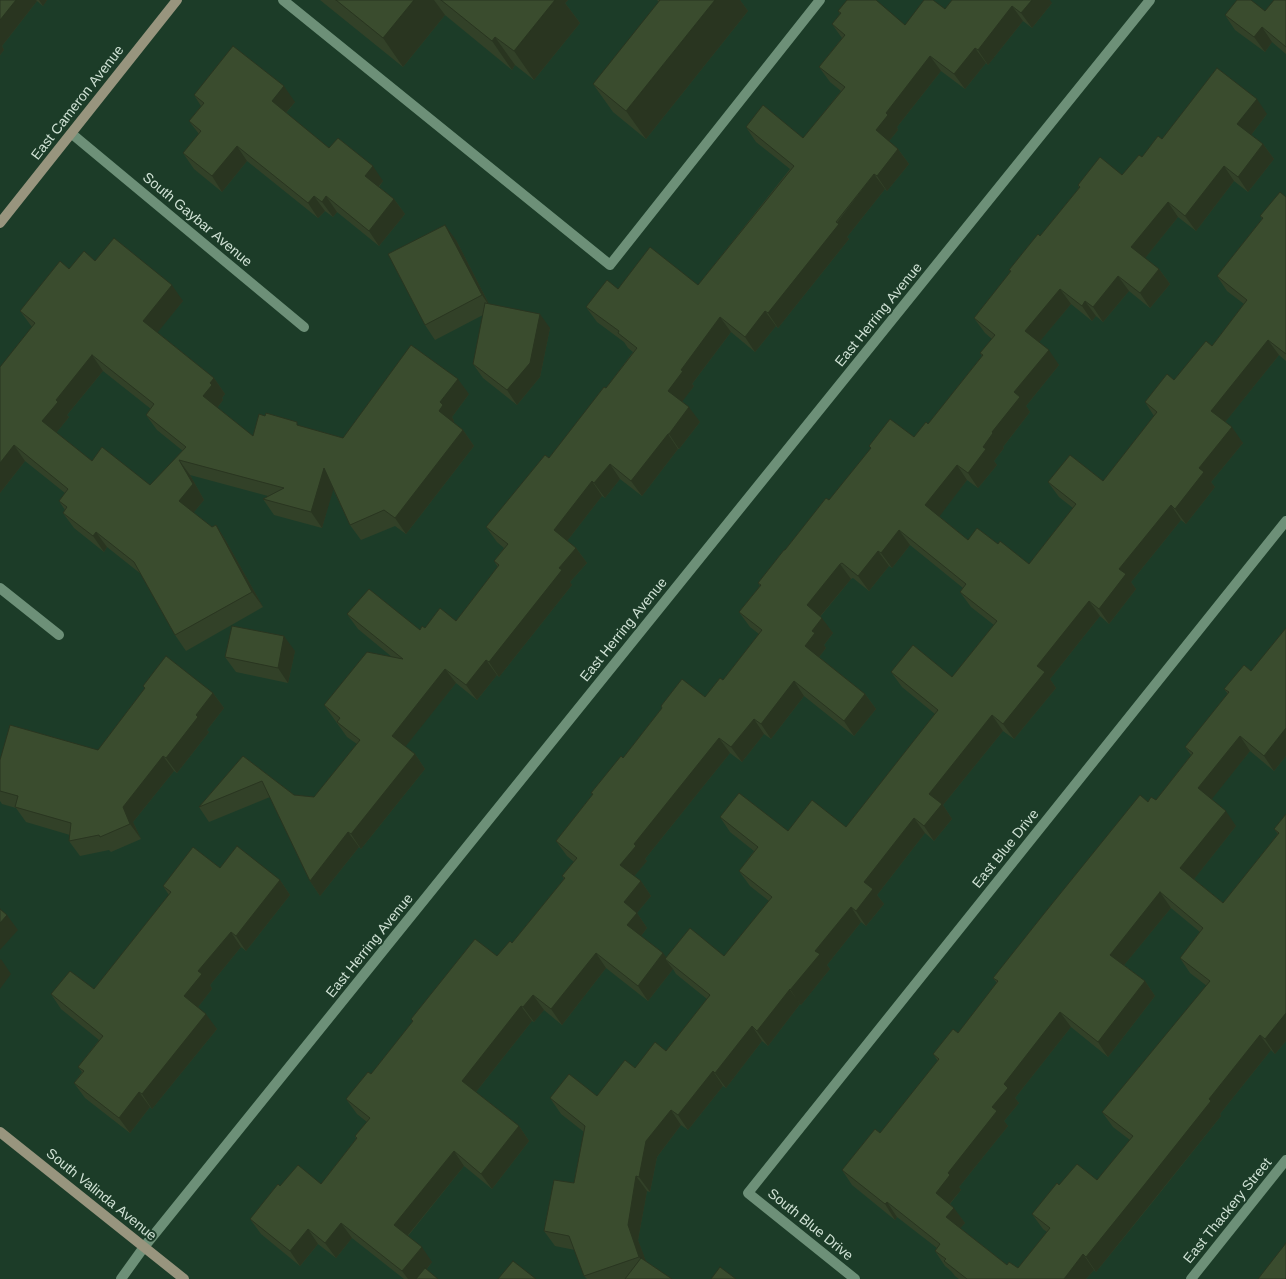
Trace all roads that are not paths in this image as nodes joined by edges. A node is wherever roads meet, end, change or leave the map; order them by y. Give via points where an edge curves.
1 (177, 0) edge
2 (283, 0) edge
3 (819, 0) edge
4 (1150, 0) edge
5 (72, 134) junction
6 (0, 223) edge
7 (304, 327) dead end
8 (1286, 521) edge
9 (0, 588) edge
10 (59, 636) dead end
11 (0, 1132) edge
12 (1286, 1160) edge
13 (748, 1193) joint
14 (144, 1247) junction
15 (121, 1279) edge
16 (184, 1279) edge
17 (855, 1279) edge
18 (1191, 1279) edge

1 - 5 main road, East Cameron Avenue
2 - 3 street via 610,265
4 - 14 street, East Herring Avenue
5 - 6 main road, East Cameron Avenue
5 - 7 street, South Gaybar Avenue
8 - 13 street, East Blue Drive
9 - 10 street
11 - 14 main road, South Valinda Avenue
12 - 18 street, East Thackery Street
13 - 17 street, South Blue Drive
14 - 15 street, East Herring Avenue
14 - 16 main road, South Valinda Avenue

